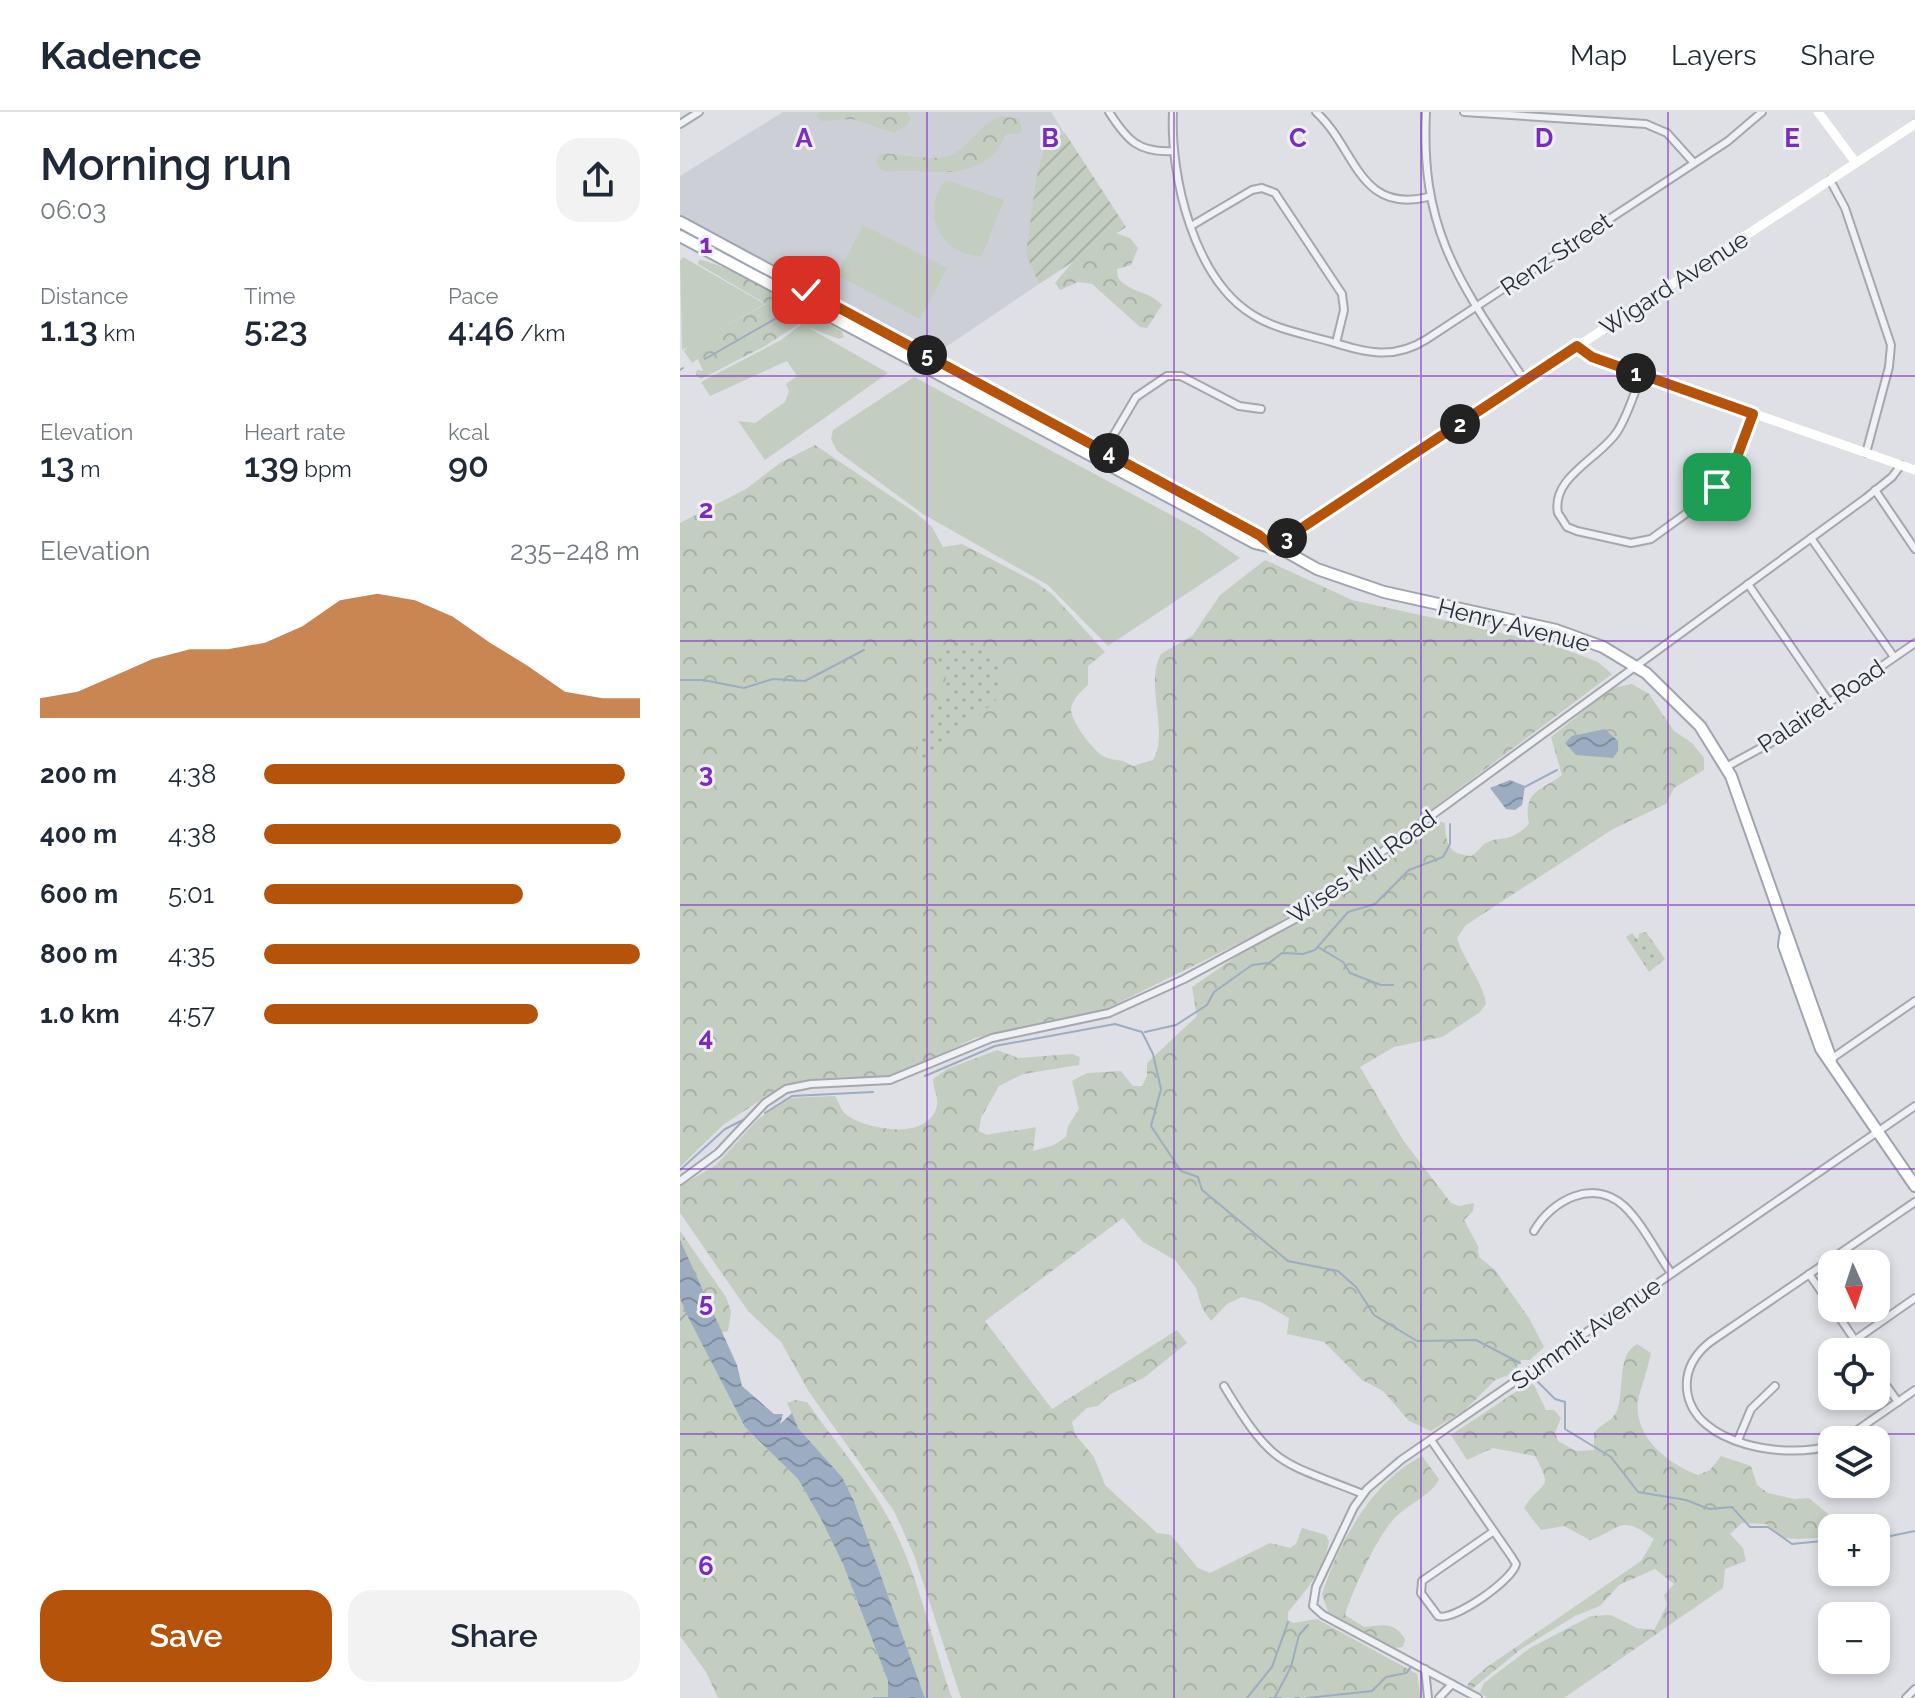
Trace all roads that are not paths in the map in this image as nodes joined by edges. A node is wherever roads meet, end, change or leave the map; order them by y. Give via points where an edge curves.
1 (699, 112) edge
2 (1109, 112) edge
3 (1173, 112) edge
4 (1316, 112) edge
5 (1426, 112) edge
6 (1464, 112) edge
7 (1762, 112) edge
8 (1818, 112) edge
9 (681, 121) edge
10 (1915, 124) edge
11 (1173, 151) junction
12 (1694, 163) junction
13 (1856, 163) junction
14 (1830, 180) junction
15 (1428, 197) junction
16 (680, 222) edge
17 (1191, 226) junction
18 (680, 236) edge
19 (1476, 307) junction
20 (1336, 343) junction
21 (1577, 346) junction
22 (1641, 375) junction
23 (1525, 381) junction
24 (1261, 409) dead end
25 (1753, 414) junction
26 (1866, 453) junction
27 (1102, 455) junction
28 (1901, 465) junction
29 (1915, 470) edge
30 (1875, 490) junction
31 (1811, 538) junction
32 (1273, 547) junction
33 (1915, 549) edge
34 (1748, 584) junction
35 (1915, 643) edge
36 (1894, 657) junction
37 (1636, 665) junction
38 (1829, 702) junction
39 (1726, 767) junction
40 (1915, 1001) edge
41 (1831, 1059) junction
42 (1915, 1106) edge
43 (1878, 1131) junction
44 (680, 1181) edge
45 (1915, 1186) edge
46 (1915, 1202) edge
47 (1534, 1231) dead end
48 (1671, 1273) junction
49 (1809, 1274) junction
50 (1818, 1287) edge
51 (1915, 1298) edge
52 (1858, 1338) edge
53 (1224, 1386) dead end
54 (1775, 1386) dead end
55 (1915, 1390) edge
56 (1890, 1391) edge
57 (1898, 1402) junction
58 (1863, 1426) edge
59 (1431, 1440) junction
60 (1738, 1440) junction
61 (1818, 1447) edge
62 (1363, 1494) junction
63 (1494, 1531) junction
64 (1425, 1669) junction
65 (1452, 1684) junction
66 (1915, 1689) edge
67 (1428, 1698) edge
68 (1439, 1698) edge
69 (1478, 1698) edge
70 (1906, 1698) edge

1 - 9 street
2 - 11 street via 1137,147
3 - 11 street, Renz Street
4 - 15 street via 1373,189 1399,200
5 - 15 street
6 - 12 street via 1646,124 1667,133
7 - 12 street, Renz Street
8 - 13 street
10 - 13 street, Wigard Avenue
11 - 17 street, Renz Street
12 - 19 street, Renz Street
13 - 14 street, Wigard Avenue
14 - 21 street, Wigard Avenue
14 - 26 street via 1845,208 1891,345
15 - 19 street via 1445,251
16 - 27 main road, Henry Avenue
17 - 20 street, Renz Street via 1218,280 1245,310
17 - 20 street via 1252,190 1275,193 1340,289 1344,310
18 - 27 main road, Henry Avenue
19 - 20 street, Renz Street via 1403,352 1374,354
19 - 23 street
21 - 22 street
21 - 23 street, Wigard Avenue
22 - 25 street
22 - 25 street via 1616,433 1595,459 1564,483 1557,499 1560,518 1572,530 1646,542 1722,482
23 - 32 street, Wigard Avenue
24 - 27 street via 1239,406 1186,377 1167,376 1136,397
25 - 26 street
26 - 28 street
27 - 32 main road, Henry Avenue
28 - 29 street
28 - 30 street, Wises Mill Road
30 - 31 street, Wises Mill Road
30 - 33 street
31 - 34 street, Wises Mill Road
31 - 36 street
32 - 37 main road, Henry Avenue via 1371,588 1571,635
34 - 37 street, Wises Mill Road
34 - 38 street
35 - 36 street, Palairet Road
36 - 38 street, Palairet Road
37 - 39 main road, Henry Avenue via 1692,715
37 - 44 street, Wises Mill Road via 1297,918 1102,1015 992,1038 890,1080 786,1089
38 - 39 street, Palairet Road
39 - 41 main road, Henry Avenue
40 - 41 street
41 - 43 main road, Henry Avenue
42 - 43 street, Summit Avenue
43 - 45 main road, Henry Avenue
43 - 48 street, Summit Avenue
46 - 49 street
47 - 48 street via 1566,1199 1584,1193 1603,1195 1628,1211
48 - 59 street, Summit Avenue
49 - 50 street
49 - 60 street via 1710,1342 1692,1363 1687,1384 1694,1413 1712,1431
51 - 52 street
53 - 62 street via 1250,1431 1275,1457
54 - 60 street via 1751,1409
55 - 57 street
56 - 57 street
57 - 58 street
59 - 62 street, Summit Avenue
59 - 63 street
60 - 61 street via 1790,1452
62 - 64 street, Summit Avenue via 1316,1587 1313,1606
63 - 63 street via 1422,1581 1421,1593 1442,1618 1452,1617 1515,1572 1515,1561
64 - 65 street
64 - 67 street
65 - 68 street
65 - 69 street
66 - 70 street

